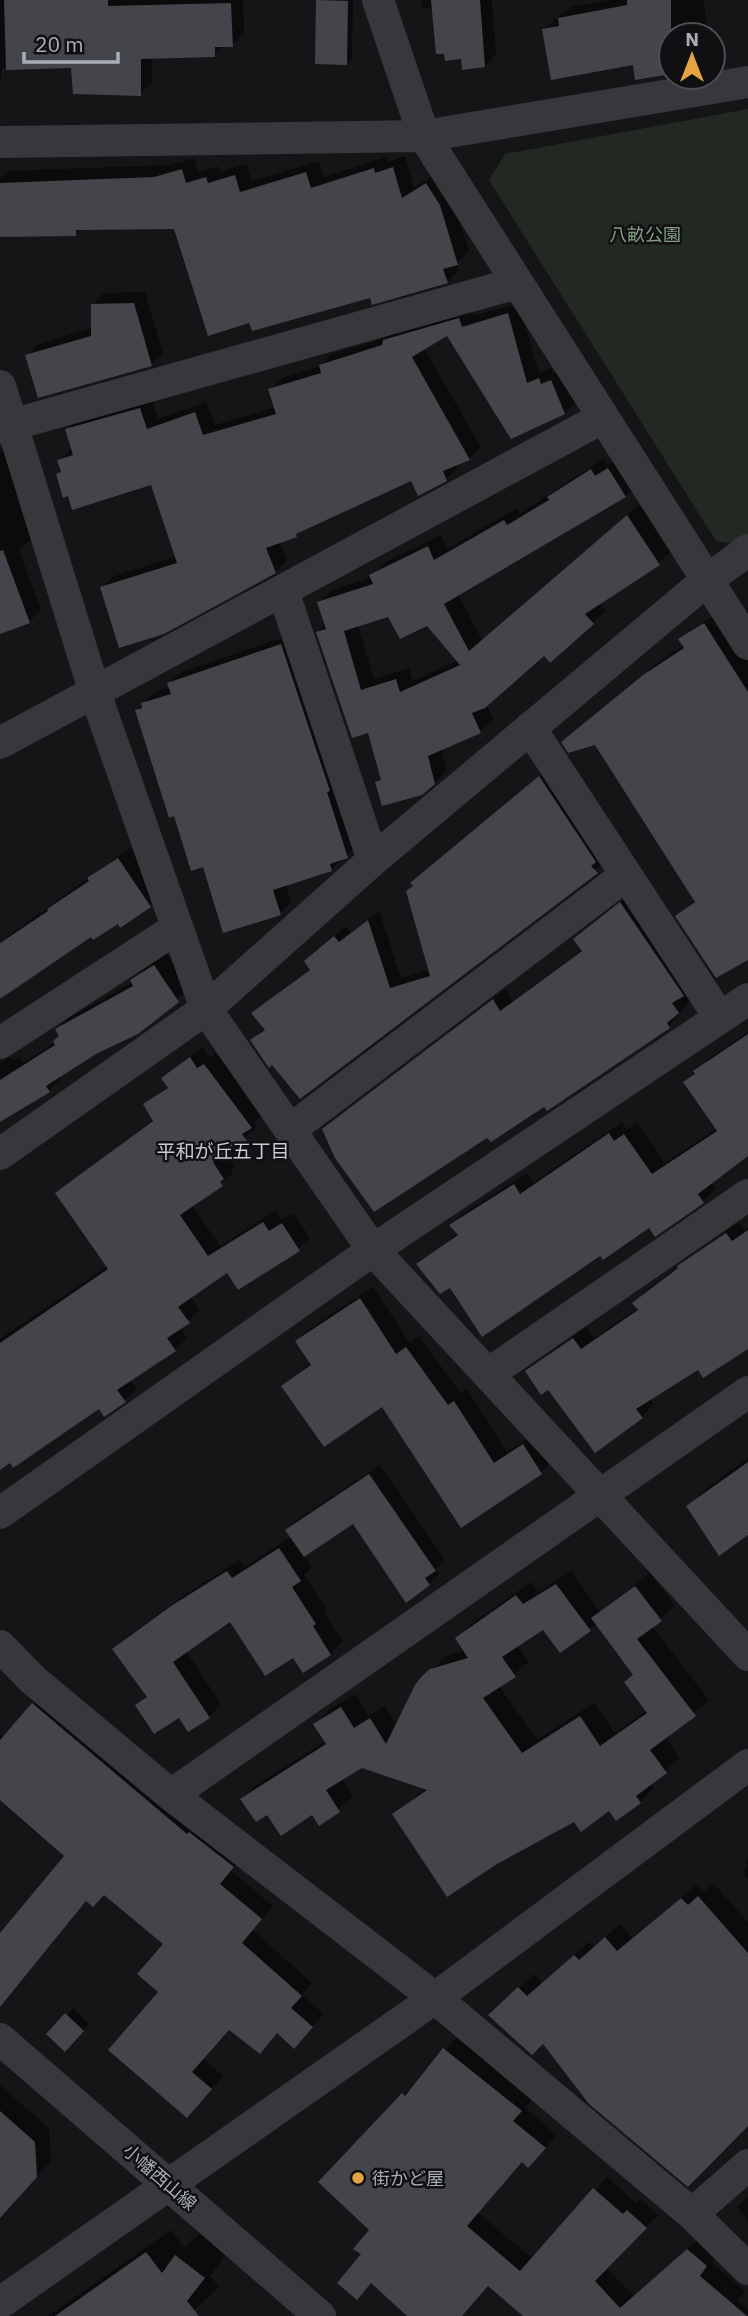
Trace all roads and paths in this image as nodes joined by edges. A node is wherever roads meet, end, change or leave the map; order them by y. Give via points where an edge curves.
1 (378, 0) edge
2 (748, 82) edge
3 (424, 136) junction
4 (0, 142) edge
5 (517, 283) junction
6 (0, 386) edge
7 (602, 418) junction
8 (6, 427) edge
9 (748, 550) edge
10 (706, 580) junction
11 (284, 591) junction
12 (748, 644) edge
13 (94, 693) junction
14 (530, 728) junction
15 (0, 743) edge
16 (373, 860) junction
17 (626, 875) junction
18 (177, 928) junction
19 (748, 999) edge
20 (206, 1009) junction
21 (720, 1017) junction
22 (0, 1043) edge
23 (290, 1130) junction
24 (0, 1154) edge
25 (748, 1195) edge
26 (373, 1250) junction
27 (488, 1374) junction
28 (748, 1392) edge
29 (603, 1496) junction
30 (0, 1513) edge
31 (0, 1646) edge
32 (748, 1655) edge
33 (748, 1765) edge
34 (172, 1795) junction
35 (435, 1998) junction
36 (0, 2039) edge
37 (748, 2165) edge
38 (169, 2186) junction
39 (692, 2214) junction
40 (748, 2269) edge
41 (0, 2303) edge
42 (320, 2316) edge

1 - 3 street
2 - 3 street
3 - 4 street
3 - 5 street
5 - 7 street
5 - 8 street
6 - 8 street
7 - 10 street
7 - 11 street
8 - 13 street
9 - 10 street
10 - 12 street
10 - 14 street
11 - 13 street
11 - 16 street
13 - 15 street
13 - 18 street
14 - 16 street
14 - 17 street
16 - 20 street
17 - 21 street
17 - 23 street
18 - 20 street
18 - 22 street
19 - 21 street
20 - 23 street
20 - 24 street
21 - 26 street
23 - 26 street
25 - 27 street
26 - 27 street
26 - 30 street
27 - 29 street
28 - 29 street
29 - 32 street
29 - 34 street
31 - 34 street via 32,1679
33 - 35 street
34 - 35 street
35 - 38 street
35 - 39 street
36 - 38 street, 小幡西山線
37 - 39 street
38 - 41 street
38 - 42 street, 小幡西山線
39 - 40 street

